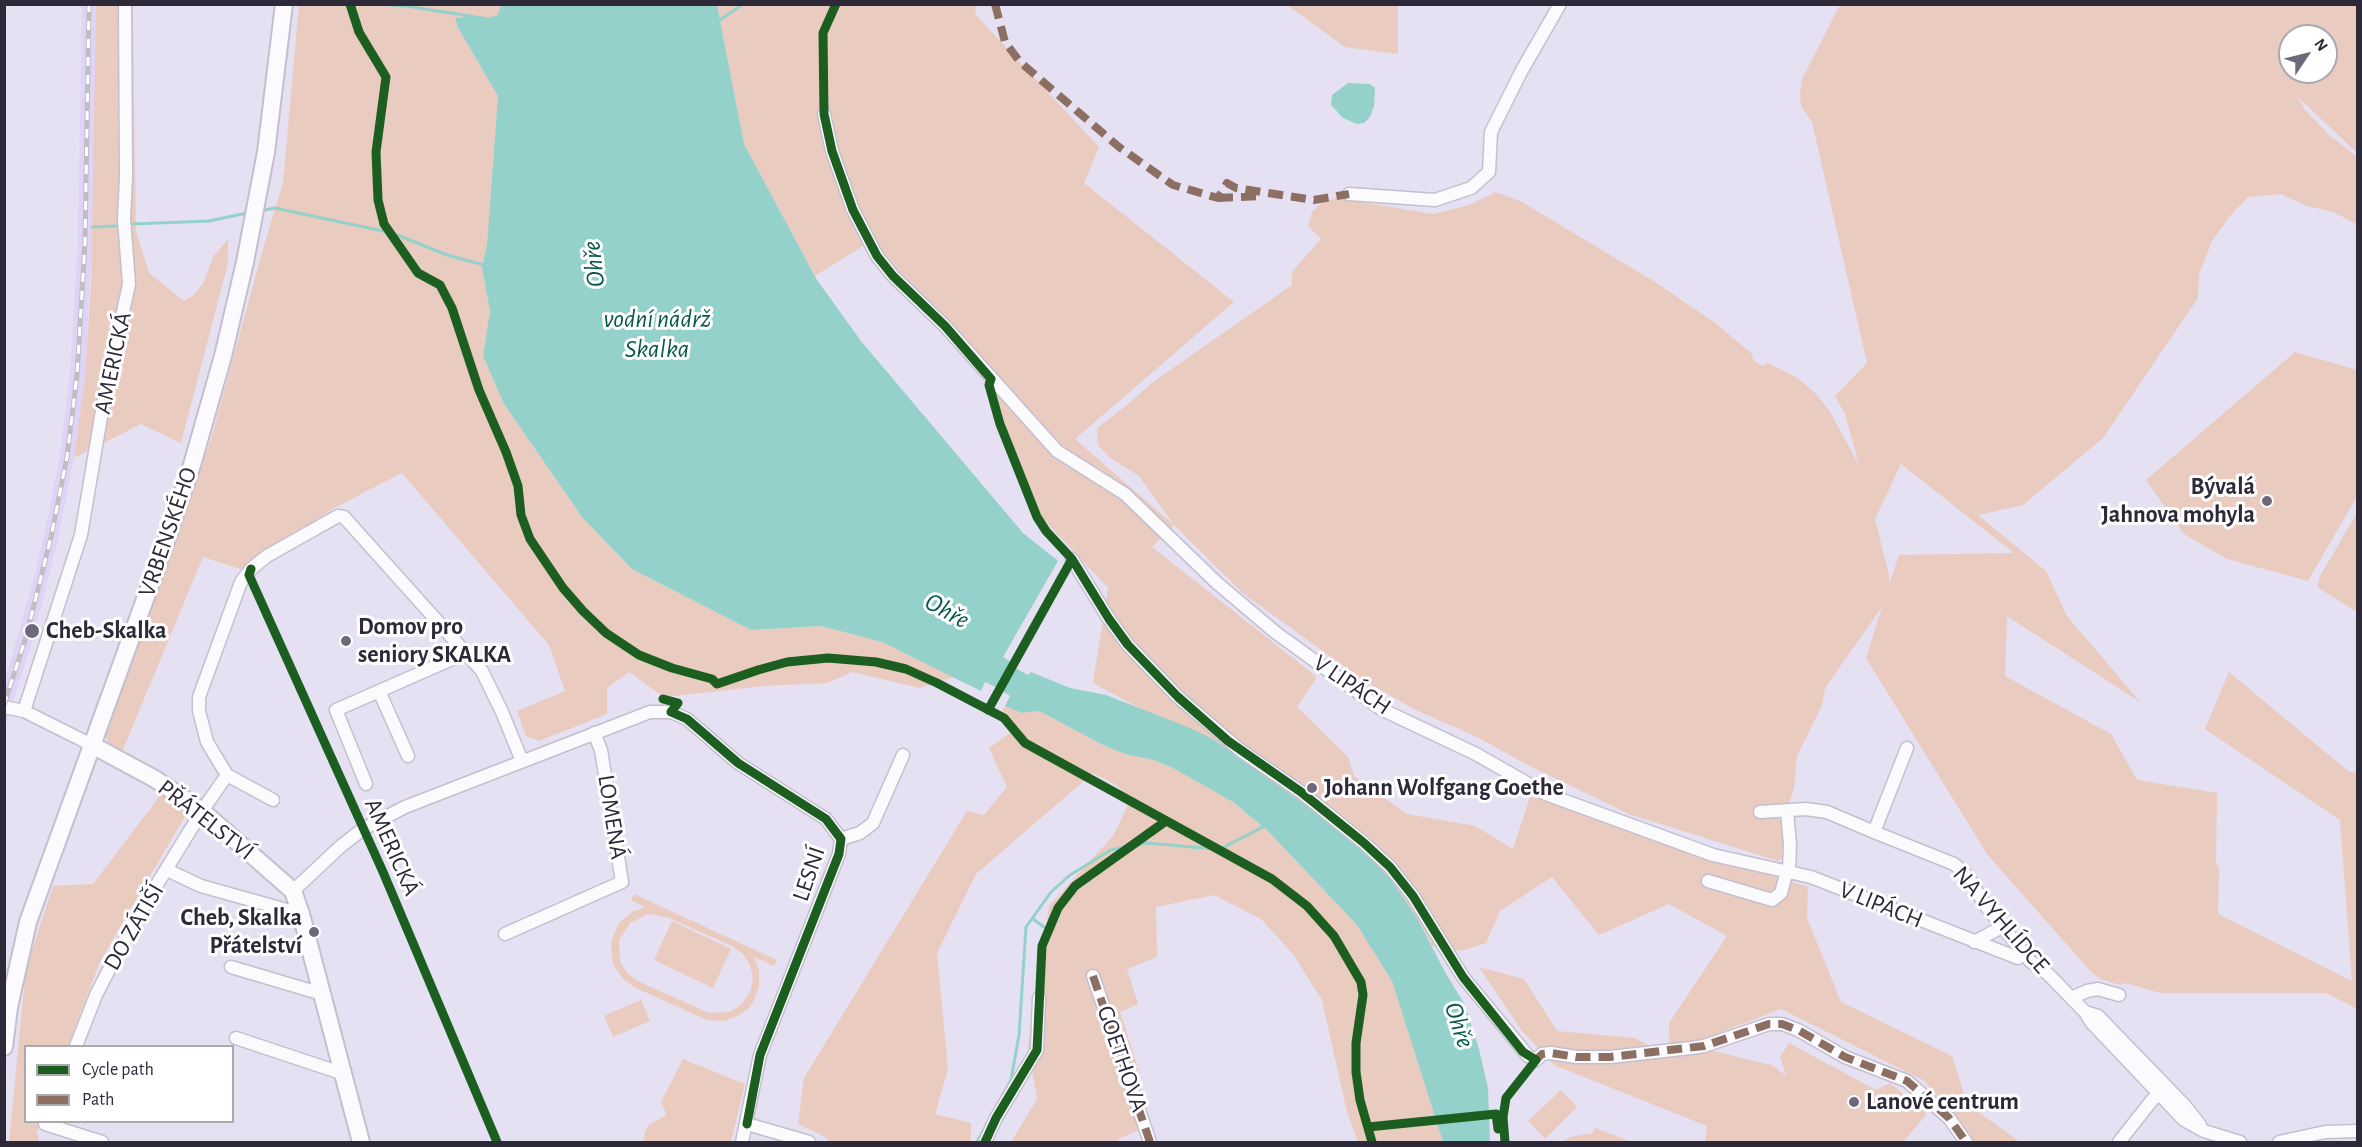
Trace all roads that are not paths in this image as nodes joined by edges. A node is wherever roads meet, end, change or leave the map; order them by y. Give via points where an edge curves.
1 (125, 4) edge
2 (284, 4) edge
3 (1560, 4) edge
4 (824, 114) dead end
5 (1349, 194) dead end
6 (1072, 559) dead end
7 (466, 653) junction
8 (379, 691) junction
9 (4, 707) edge
10 (24, 711) junction
11 (594, 733) junction
12 (92, 745) junction
13 (1907, 748) dead end
14 (903, 755) dead end
15 (408, 756) dead end
16 (522, 761) junction
17 (227, 775) junction
18 (366, 784) dead end
19 (273, 800) dead end
20 (202, 811) junction
21 (1787, 811) junction
22 (1760, 812) dead end
23 (1874, 832) junction
24 (841, 839) junction
25 (167, 870) junction
26 (1788, 871) junction
27 (1708, 881) dead end
28 (293, 891) junction
29 (301, 914) junction
30 (2002, 927) junction
31 (505, 934) dead end
32 (1974, 942) junction
33 (2018, 958) dead end
34 (231, 968) dead end
35 (1094, 976) dead end
36 (322, 994) junction
37 (2119, 995) dead end
38 (1039, 998) dead end
39 (2071, 998) junction
40 (236, 1038) dead end
41 (77, 1045) edge
42 (4, 1047) edge
43 (344, 1074) junction
44 (2163, 1091) junction
45 (46, 1123) edge
46 (747, 1124) junction
47 (2358, 1131) edge
48 (2204, 1137) edge
49 (102, 1143) edge
50 (361, 1143) edge
51 (742, 1143) edge
52 (809, 1143) edge
53 (985, 1143) edge
54 (1150, 1143) edge
55 (1966, 1143) edge
56 (2119, 1143) edge
57 (2240, 1143) edge
58 (2279, 1143) edge

1 - 10 street, AMERICKÁ via 124,219 129,284 81,535
2 - 12 main road, VRBENSKÉHO via 267,152 223,356 192,465
3 - 5 street via 1491,132 1489,172 1471,188 1435,200
4 - 26 street, V LIPÁCH via 832,151 853,210 877,256 893,276 945,326 1058,451 1125,494 1217,583 1275,632 1381,709 1476,754 1546,794 1713,855
6 - 55 street via 1128,645 1178,697 1234,746 1301,792 1390,867 1413,896 1463,977 1523,1052 1536,1060 1551,1053 1610,1057 1704,1046 1769,1024 1782,1024 1845,1057 1906,1081 1949,1118
7 - 8 street
7 - 16 street via 489,684
7 - 17 street via 344,517 332,518 267,556 241,582 199,697 207,742
8 - 15 street
8 - 18 street via 336,710
9 - 10 street
10 - 12 street
11 - 16 street, LESNÍ
11 - 24 street, LESNÍ via 650,712 671,712 687,718 738,763 826,819
11 - 31 street, LOMENÁ via 601,750 622,882
12 - 20 main road, PŘÁTELSTVÍ via 155,779
12 - 42 main road, VRBENSKÉHO via 28,922
13 - 23 street
14 - 24 street, LESNÍ via 873,823 860,833
16 - 28 street, LESNÍ via 374,822 341,846
17 - 19 street
17 - 20 street, DO ZÁTIŠÍ
20 - 25 street, DO ZÁTIŠÍ
20 - 28 main road, PŘÁTELSTVÍ
21 - 22 street, NA VYHLÍDCE
21 - 23 street, NA VYHLÍDCE via 1827,812
21 - 26 street
23 - 30 street, NA VYHLÍDCE via 1954,864 1968,877
24 - 46 street, LESNÍ via 839,854 760,1055
25 - 29 street, PŘÁTELSTVÍ via 201,886
25 - 41 street, DO ZÁTIŠÍ via 132,925 96,995
26 - 27 street via 1781,893 1772,900
26 - 32 street, V LIPÁCH
28 - 29 main road, PŘÁTELSTVÍ
29 - 36 main road, PŘÁTELSTVÍ
30 - 32 street
30 - 39 street, NA VYHLÍDCE via 2030,961
32 - 33 street, V LIPÁCH
34 - 36 street
35 - 54 street, GOETHOVA
36 - 43 main road, PŘÁTELSTVÍ
37 - 39 street via 2098,989
38 - 53 street via 1037,1050
39 - 44 street, NA VYHLÍDCE
40 - 43 street
43 - 50 main road, PŘÁTELSTVÍ
44 - 48 street, NA VYHLÍDCE via 2184,1120
44 - 56 street
45 - 49 street
46 - 51 street, LESNÍ
46 - 52 street
47 - 58 street via 2325,1132
48 - 57 street, NA VYHLÍDCE

